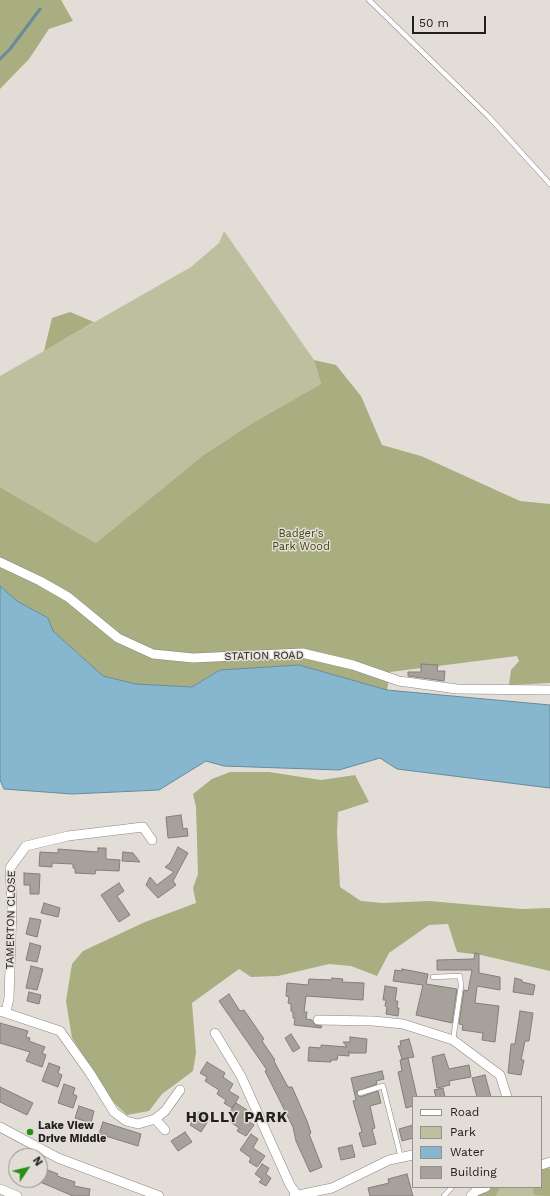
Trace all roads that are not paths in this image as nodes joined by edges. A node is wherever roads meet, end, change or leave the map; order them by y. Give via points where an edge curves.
1 (369, 0) edge
2 (550, 184) edge
3 (0, 562) edge
4 (550, 690) edge
5 (152, 840) dead end
6 (433, 977) dead end
7 (3, 1012) edge
8 (318, 1020) dead end
9 (215, 1033) dead end
10 (453, 1040) junction
11 (180, 1090) dead end
12 (360, 1093) dead end
13 (507, 1096) edge
14 (155, 1119) junction
15 (0, 1127) edge
16 (165, 1130) dead end
17 (412, 1155) edge
18 (401, 1158) junction
19 (451, 1188) edge
20 (484, 1188) edge
21 (0, 1189) edge
22 (296, 1195) edge
23 (17, 1196) edge
24 (159, 1196) edge
25 (444, 1196) edge
26 (471, 1196) edge

1 - 2 lane via 489,117
3 - 4 street, STATION ROAD via 68,597 118,638 153,654 193,658 302,653 354,665 399,681 457,689
5 - 7 street, TAMERTON CLOSE via 143,827 68,836 26,846 10,868 12,907 9,998
6 - 10 lane via 460,976 461,986
7 - 14 street via 60,1031 114,1112 126,1121 138,1124
8 - 10 street via 403,1024
9 - 22 street via 241,1076
10 - 13 street via 500,1076
11 - 14 street via 165,1111
12 - 18 lane via 383,1086
14 - 16 street
15 - 24 street via 58,1158
17 - 18 street
18 - 22 street via 389,1160 332,1188
19 - 25 lane
20 - 26 street
21 - 23 street

